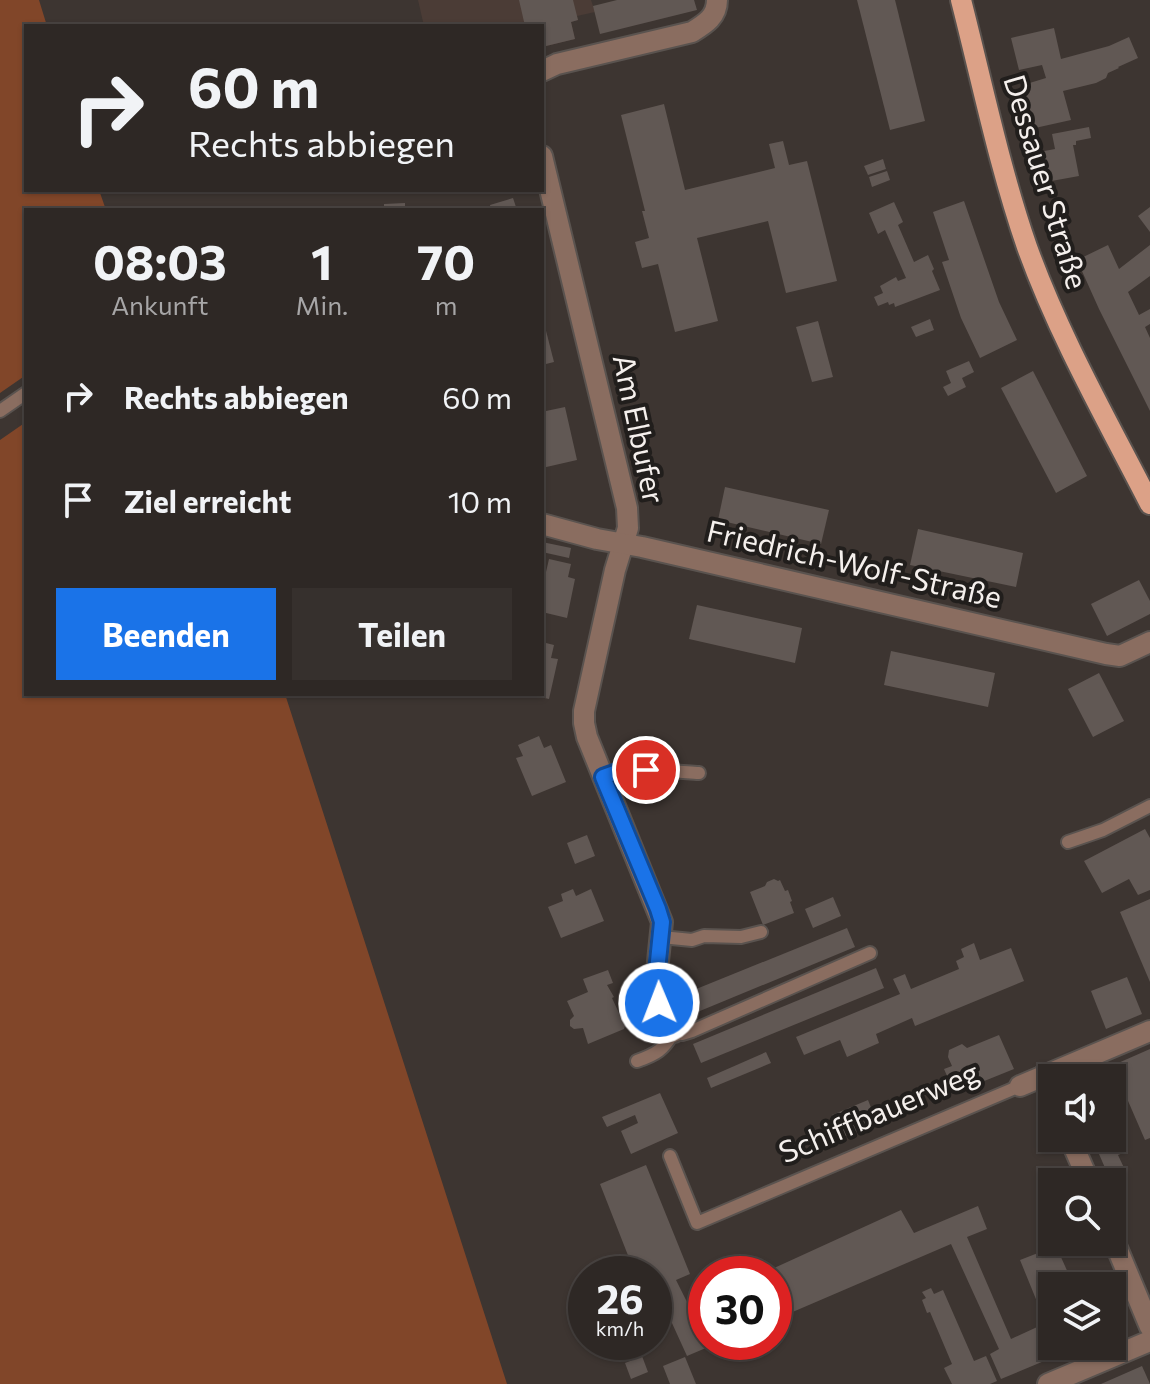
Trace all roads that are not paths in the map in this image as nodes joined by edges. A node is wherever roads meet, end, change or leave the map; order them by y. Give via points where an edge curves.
1 (717, 0) edge
2 (961, 0) edge
3 (544, 70) edge
4 (544, 164) edge
5 (24, 394) edge
6 (0, 411) edge
7 (1150, 504) edge
8 (544, 525) edge
9 (624, 545) junction
10 (1150, 642) edge
11 (699, 773) dead end
12 (603, 777) junction
13 (1150, 806) edge
14 (1068, 842) dead end
15 (761, 932) dead end
16 (661, 937) junction
17 (870, 953) dead end
18 (1150, 1031) edge
19 (674, 1032) junction
20 (637, 1061) dead end
21 (1072, 1064) edge
22 (1038, 1078) edge
23 (1020, 1086) joint
24 (670, 1156) dead end
25 (1120, 1256) edge
26 (1150, 1327) edge
27 (1150, 1341) edge
28 (1048, 1384) edge

1 - 3 street via 709,22 692,32
2 - 7 main road, Dessauer Straße via 1031,257 1066,339
4 - 9 street, Am Elbufer via 627,508
5 - 6 lane
8 - 9 street, Friedrich-Wolf-Straße
9 - 10 street, Friedrich-Wolf-Straße via 1106,654 1120,656
9 - 12 street, Am Elbufer via 584,711 587,737
11 - 12 lane via 646,770
12 - 16 street, Am Elbufer via 658,909
13 - 14 lane
15 - 16 lane via 692,940
16 - 19 street, Am Elbufer via 659,1003
17 - 19 lane via 692,1031
18 - 21 street, Schiffbauerweg
19 - 20 lane via 664,1048
22 - 23 street, Schiffbauerweg
23 - 24 lane, Schiffbauerweg via 697,1223
25 - 26 street
27 - 28 street

